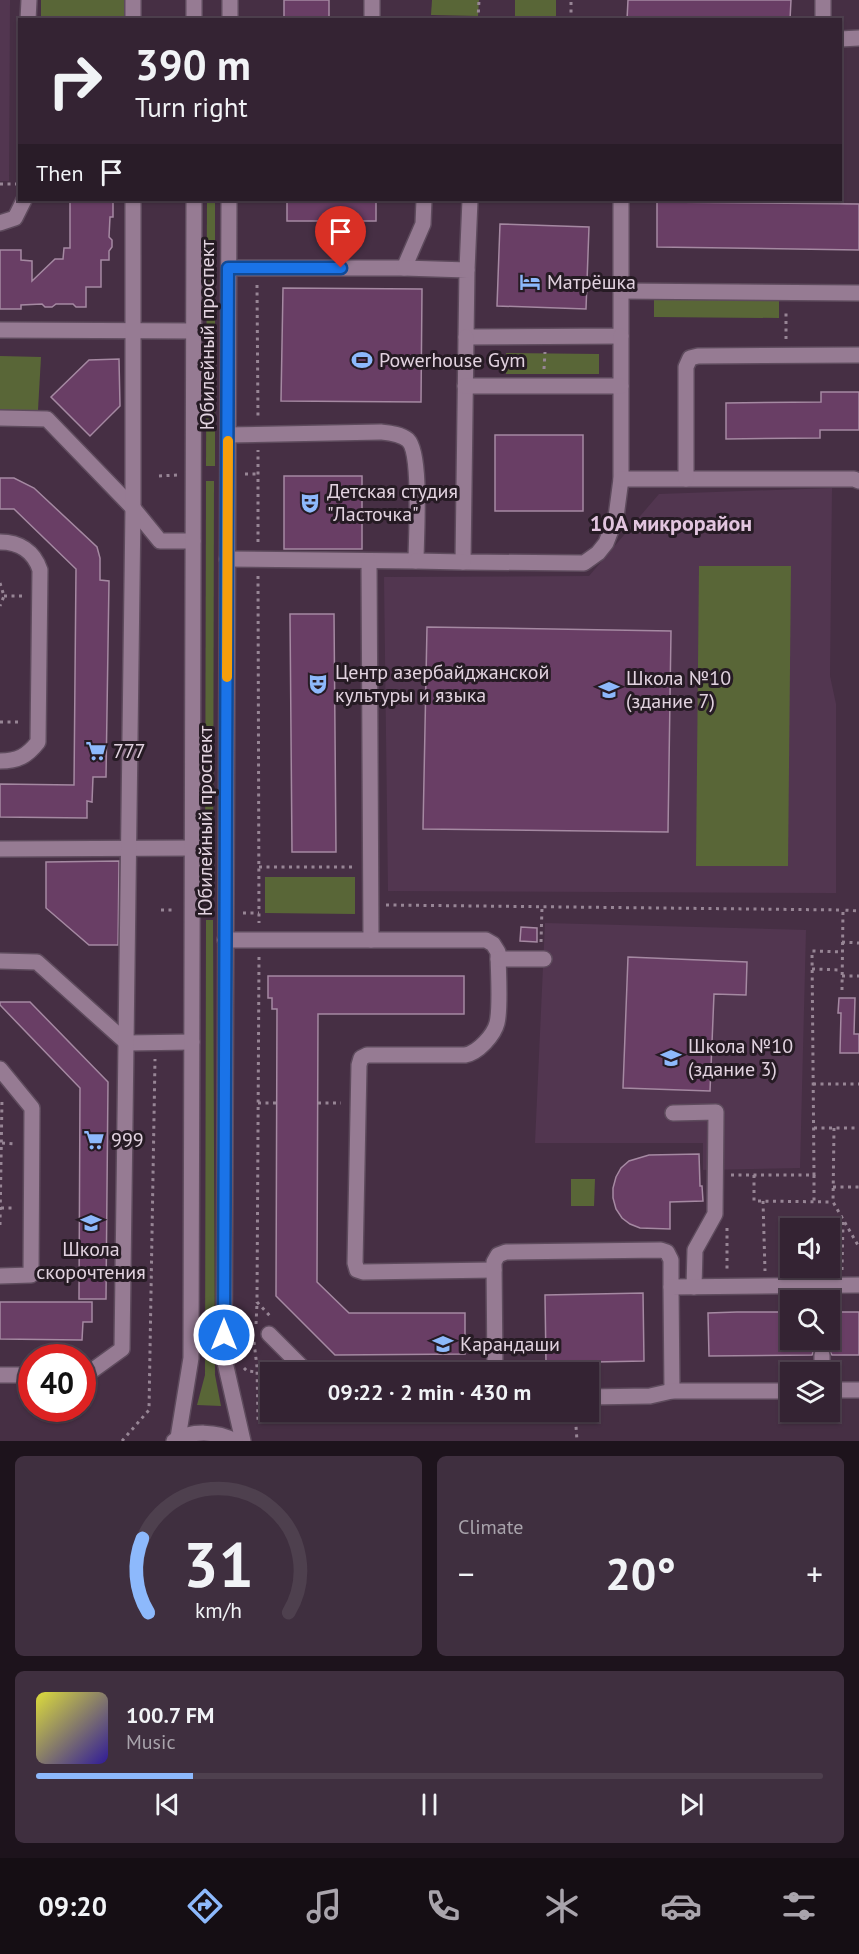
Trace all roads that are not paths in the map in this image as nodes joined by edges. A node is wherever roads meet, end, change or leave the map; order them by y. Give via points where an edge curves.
1 (29, 0) edge
2 (133, 0) edge
3 (194, 0) edge
4 (230, 0) edge
5 (372, 0) edge
6 (823, 0) edge
7 (28, 18) edge
8 (133, 18) edge
9 (194, 18) edge
10 (230, 18) edge
11 (372, 18) edge
12 (823, 18) edge
13 (859, 38) edge
14 (842, 39) edge
15 (24, 201) edge
16 (133, 201) edge
17 (194, 201) edge
18 (229, 201) edge
19 (424, 201) edge
20 (470, 201) edge
21 (621, 201) edge
22 (0, 223) edge
23 (228, 268) junction
24 (404, 268) junction
25 (467, 270) junction
26 (621, 291) junction
27 (859, 293) edge
28 (0, 330) edge
29 (134, 330) junction
30 (194, 331) junction
31 (621, 336) junction
32 (466, 337) junction
33 (859, 355) edge
34 (465, 386) junction
35 (621, 386) junction
36 (0, 418) edge
37 (228, 435) junction
38 (621, 479) junction
39 (686, 479) junction
40 (859, 481) edge
41 (133, 508) junction
42 (193, 541) junction
43 (0, 542) edge
44 (227, 558) junction
45 (369, 561) junction
46 (416, 561) junction
47 (463, 562) junction
48 (0, 761) edge
49 (129, 848) junction
50 (192, 848) junction
51 (0, 849) edge
52 (225, 939) junction
53 (371, 940) junction
54 (498, 959) junction
55 (542, 959) road end
56 (0, 961) edge
57 (509, 974) dead end
58 (192, 1042) junction
59 (127, 1043) junction
60 (1, 1071) edge
61 (673, 1113) dead end
62 (494, 1270) junction
63 (0, 1276) edge
64 (859, 1285) edge
65 (671, 1287) junction
66 (694, 1287) junction
67 (798, 1290) edge
68 (831, 1290) edge
69 (269, 1334) dead end
70 (822, 1355) tunnel mouth
71 (297, 1362) edge
72 (495, 1362) edge
73 (822, 1362) edge
74 (96, 1368) edge
75 (0, 1375) edge
76 (18, 1375) edge
77 (840, 1390) edge
78 (859, 1390) edge
79 (672, 1391) junction
80 (780, 1391) edge
81 (599, 1397) edge
82 (176, 1440) edge
83 (235, 1441) edge
84 (243, 1441) edge

1 - 7 street
2 - 8 street
3 - 9 street
4 - 10 street
5 - 11 street
6 - 12 street
13 - 14 street
15 - 22 street via 15,218
16 - 29 street
17 - 30 street, Юбилейный проспект
18 - 23 street, Юбилейный проспект
19 - 24 street via 423,224
20 - 25 street
21 - 26 street
23 - 24 street
23 - 37 street, Юбилейный проспект
24 - 25 street
25 - 32 street
26 - 27 street
26 - 31 street
28 - 29 street
29 - 30 street
29 - 41 street
30 - 42 street, Юбилейный проспект
31 - 32 street
31 - 35 street
32 - 34 street
33 - 39 street via 690,358 686,367
34 - 35 street
34 - 47 street
35 - 38 street
36 - 41 street via 47,419
37 - 44 street, Юбилейный проспект
37 - 46 street via 381,432 407,439 416,465
38 - 39 street
38 - 47 street via 609,546 584,563
39 - 40 street
41 - 42 street via 160,540
41 - 49 street
42 - 50 street, Юбилейный проспект
43 - 48 street via 25,549 34,556 40,570 38,742 25,756
44 - 45 street
44 - 52 street, Юбилейный проспект
45 - 46 street
45 - 53 street
46 - 47 street
49 - 50 street
49 - 51 street
49 - 59 street
50 - 58 street, Юбилейный проспект
52 - 53 street
52 - 84 street, Юбилейный проспект via 224,1358
53 - 54 street via 486,940 498,951
54 - 55 street
54 - 57 street
54 - 62 street via 497,1024 472,1053 361,1058 355,1263 357,1270 363,1272
56 - 59 street via 37,962
58 - 59 street
58 - 82 street, Юбилейный проспект via 191,1358
59 - 74 street via 123,1349
60 - 63 street via 32,1108 31,1275
61 - 66 street via 716,1112 714,1214 694,1250
62 - 65 street via 498,1255 507,1252 661,1250 671,1260
62 - 72 street
64 - 68 street
65 - 66 street
65 - 79 street
66 - 67 street via 766,1286
69 - 71 street
70 - 73 street
75 - 76 street
77 - 78 street
79 - 80 street
79 - 81 street via 650,1396
82 - 83 street via 213,1434

